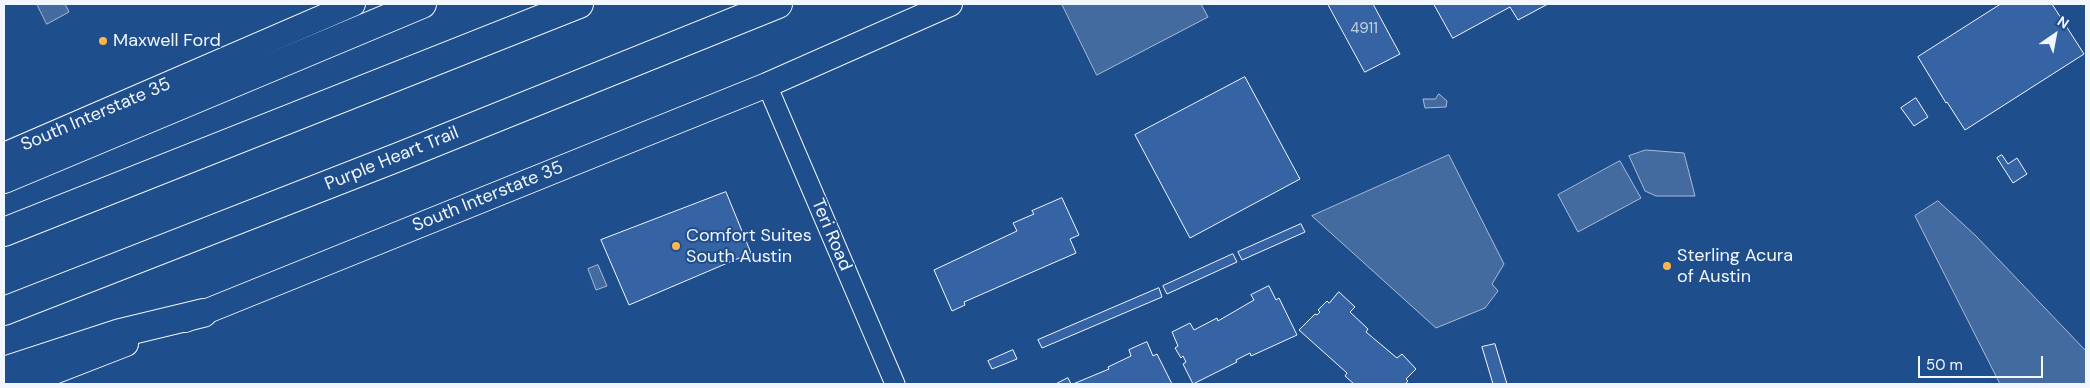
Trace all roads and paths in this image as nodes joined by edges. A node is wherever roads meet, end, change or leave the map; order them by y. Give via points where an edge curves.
1 (353, 4) edge
2 (422, 4) edge
3 (579, 4) edge
4 (778, 4) edge
5 (950, 4) edge
6 (767, 85) junction
7 (4, 155) edge
8 (4, 179) edge
9 (4, 232) edge
10 (4, 311) edge
11 (203, 313) junction
12 (4, 371) edge
13 (23, 384) edge
14 (895, 384) edge

1 - 7 main road, South Interstate 35
2 - 8 highway
3 - 9 highway
4 - 10 highway, Purple Heart Trail
5 - 6 main road, South Interstate 35
6 - 11 main road, South Interstate 35
6 - 14 street, Teri Road
11 - 12 highway via 120,333
11 - 13 main road, South Interstate 35

